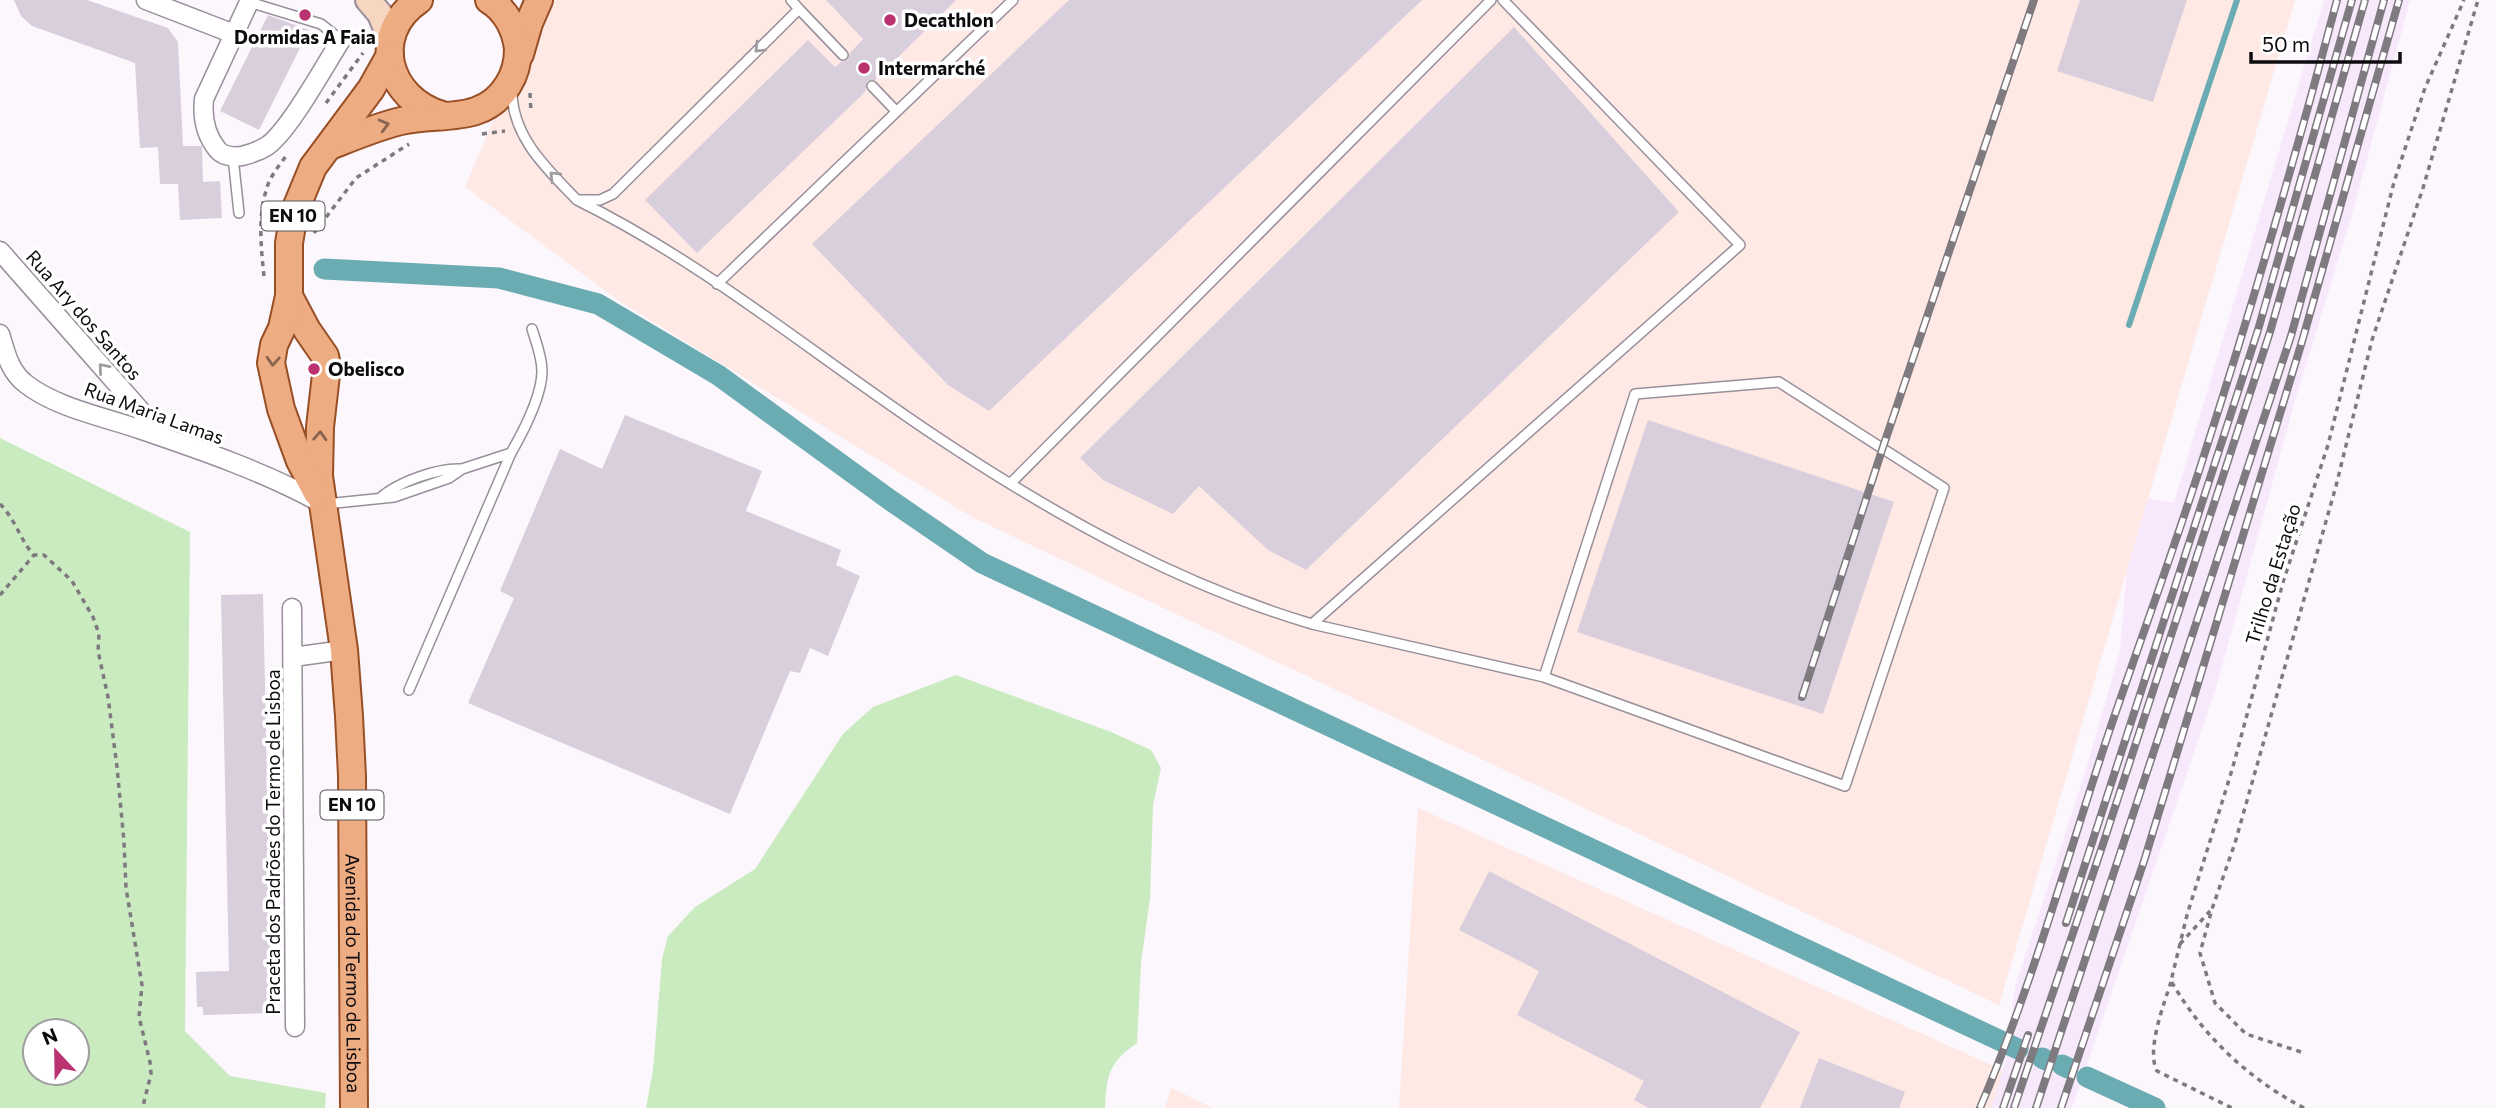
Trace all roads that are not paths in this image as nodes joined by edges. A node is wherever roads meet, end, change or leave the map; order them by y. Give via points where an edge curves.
1 (146, 0) edge
2 (368, 0) edge
3 (378, 0) edge
4 (489, 0) edge
5 (539, 0) edge
6 (791, 0) edge
7 (1013, 0) edge
8 (1491, 0) edge
9 (1503, 0) edge
10 (249, 1) edge
11 (416, 2) edge
12 (799, 9) junction
13 (234, 34) junction
14 (341, 40) joint
15 (382, 49) junction
16 (843, 55) dead end
17 (514, 73) junction
18 (872, 86) dead end
19 (896, 111) junction
20 (442, 115) junction
21 (330, 146) junction
22 (233, 157) junction
23 (577, 200) junction
24 (239, 214) dead end
25 (0, 251) edge
26 (717, 284) junction
27 (289, 296) junction
28 (531, 329) dead end
29 (0, 334) edge
30 (164, 438) junction
31 (511, 453) junction
32 (1011, 483) junction
33 (323, 504) junction
34 (292, 608) dead end
35 (1312, 624) junction
36 (344, 650) junction
37 (293, 657) junction
38 (1544, 677) junction
39 (410, 690) dead end
40 (295, 1027) dead end
41 (354, 1108) edge

1 - 13 street
2 - 15 main road via 380,14
3 - 11 main road
4 - 17 main road via 504,13 516,38
5 - 17 main road
6 - 12 lane
7 - 19 lane
8 - 32 lane
9 - 35 lane via 1740,245
10 - 13 street
10 - 14 lane via 321,24
11 - 15 main road, EN 10 via 402,15
12 - 16 lane
12 -> 23 lane via 613,194 600,200
13 - 22 street via 204,99 202,115 219,153
14 - 22 street via 285,127 268,145
15 - 20 main road via 405,94
15 - 21 main road, EN 10 via 371,89
17 - 20 main road via 495,102 483,110
23 -> 17 lane via 542,165 524,136 512,106
18 - 19 lane
19 - 26 lane
21 -> 20 main road via 388,124
21 - 27 main road, Avenida do Termo de Lisboa / EN 10 via 313,167 294,213
22 - 24 lane
23 - 26 lane via 620,221
30 -> 25 street, Rua Ary dos Santos
26 - 32 lane
33 -> 27 main road, Avenida do Termo de Lisboa / EN 10 via 318,477 327,366
27 -> 33 main road, Avenida do Termo de Lisboa via 274,345 274,385 300,461
28 - 31 lane via 541,361 541,380
29 - 30 street, Rua Maria Lamas via 10,369 36,391
30 - 33 street, Rua Maria Lamas via 294,488
31 - 33 lane via 394,497
31 - 39 lane
32 - 35 lane via 1102,538 1257,608
33 - 36 main road, Avenida do Termo de Lisboa / EN 10
34 - 37 street, Praceta dos Padrões do Termo de Lisboa
35 - 38 lane
36 - 37 street, Praceta dos Padrões do Termo de Lisboa
36 - 41 main road, Avenida do Termo de Lisboa / EN 10 via 352,776
37 - 40 street, Praceta dos Padrões do Termo de Lisboa
38 - 38 lane via 1845,786 1944,488 1779,382 1635,394

